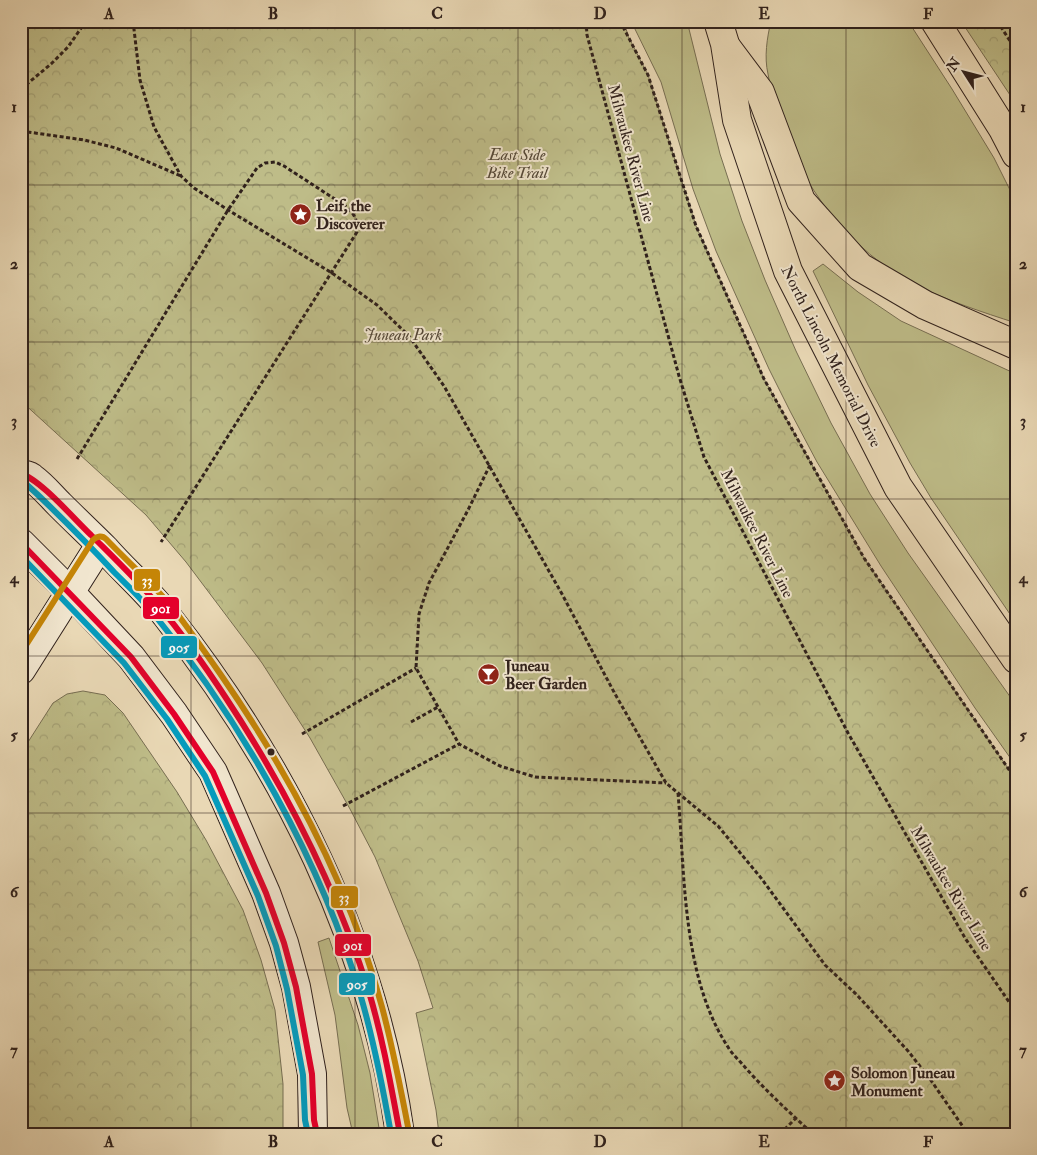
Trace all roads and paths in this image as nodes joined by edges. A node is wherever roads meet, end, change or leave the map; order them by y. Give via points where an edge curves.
1 (86, 21) edge
2 (133, 21) edge
3 (586, 21) edge
4 (620, 21) edge
5 (935, 21) edge
6 (997, 21) edge
7 (722, 29) edge
8 (1016, 50) edge
9 (21, 89) edge
10 (21, 131) edge
11 (1016, 154) edge
12 (181, 176) junction
13 (228, 210) junction
14 (332, 273) junction
15 (1016, 346) edge
16 (77, 459) dead end
17 (490, 465) junction
18 (21, 474) edge
19 (161, 542) dead end
20 (21, 543) edge
21 (100, 545) junction
22 (70, 592) junction
23 (1016, 659) edge
24 (416, 668) junction
25 (21, 670) edge
26 (438, 707) junction
27 (411, 722) dead end
28 (302, 734) dead end
29 (459, 744) junction
30 (1016, 780) edge
31 (666, 783) junction
32 (678, 793) junction
33 (343, 806) dead end
34 (1016, 1012) edge
35 (796, 1118) junction
36 (315, 1129) edge
37 (400, 1134) edge
38 (780, 1134) edge
39 (813, 1134) edge
40 (968, 1134) edge

1 - 9 path via 68,47
2 - 12 path via 140,80 154,126
3 - 34 path, Milwaukee River Line via 678,376 704,457 848,733 966,938
4 - 30 path via 648,75 696,226 764,379 864,558
5 - 11 main road
6 - 8 path
7 - 15 main road via 760,92 800,201 860,267 925,305
7 - 23 main road, North Lincoln Memorial Drive via 737,120 788,271 898,487
10 - 12 path via 116,148
12 - 13 path
13 - 14 path
13 - 14 path via 257,168 265,162 284,166 348,207 354,215 356,232
13 - 16 path
14 - 17 path via 377,305 409,336 444,386
14 - 19 path
17 - 24 path via 428,582 420,614
17 - 31 path
18 - 21 main road via 31,476
20 - 22 main road
21 - 22 main road
21 - 37 main road via 165,613 227,697 294,810 324,872 375,1011 392,1082
22 - 25 main road
22 - 36 main road via 131,657 213,772 284,942 312,1074
24 - 26 path
24 - 28 path
26 - 27 path
26 - 29 path
29 - 31 path via 500,766 534,778
29 - 33 path
31 - 32 path
32 - 35 path via 688,917 701,990 728,1048
32 - 40 path via 718,826 825,965 908,1051
35 - 38 path
35 - 39 path

